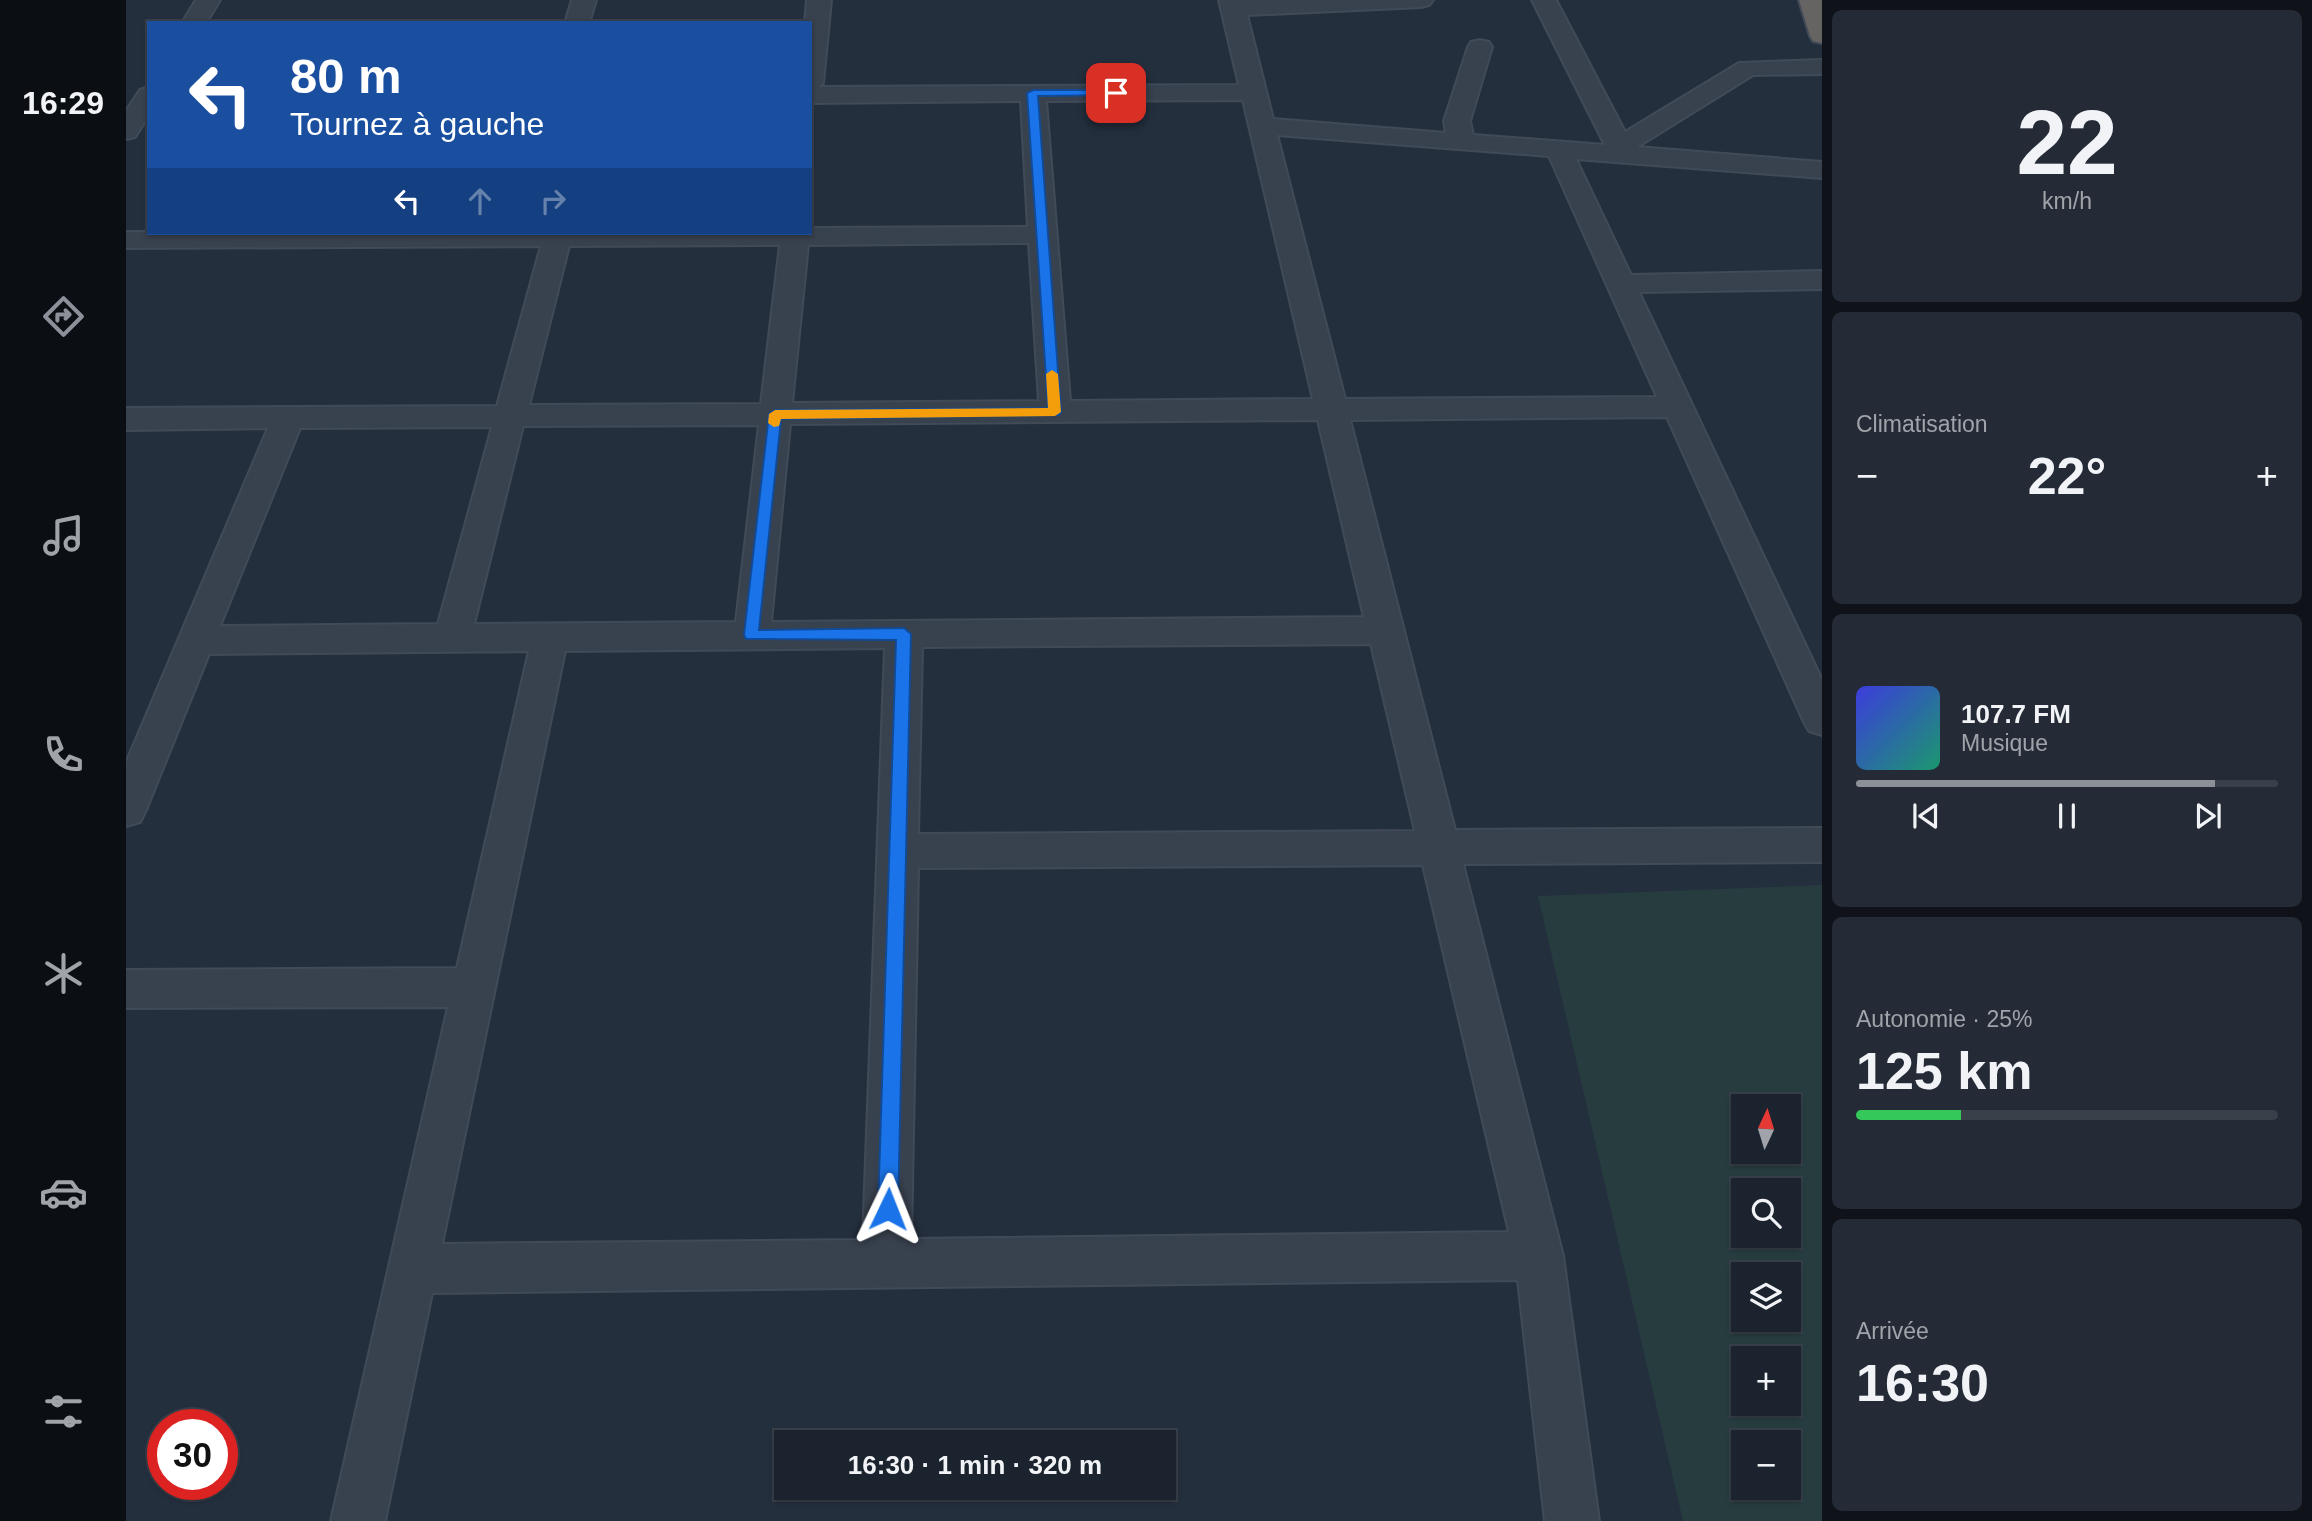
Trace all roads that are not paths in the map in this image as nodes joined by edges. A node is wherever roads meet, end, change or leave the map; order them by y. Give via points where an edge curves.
1 (208, 0) edge
2 (584, 0) edge
3 (819, 0) edge
4 (1421, 0) edge
5 (1544, 0) edge
6 (1811, 0) edge
7 (1358, 1) edge
8 (1232, 4) edge
9 (195, 21) edge
10 (578, 21) edge
11 (1821, 29) edge
12 (1480, 47) dead end
13 (812, 64) edge
14 (1822, 67) edge
15 (126, 80) edge
16 (147, 92) edge
17 (1254, 92) junction
18 (1033, 93) junction
19 (812, 94) edge
20 (147, 95) edge
21 (1262, 126) junction
22 (126, 131) edge
23 (1461, 141) junction
24 (1558, 148) junction
25 (1621, 150) junction
26 (1822, 170) edge
27 (794, 235) edge
28 (1042, 235) junction
29 (557, 238) junction
30 (126, 240) edge
31 (1822, 280) edge
32 (1621, 284) junction
33 (1677, 407) junction
34 (1331, 410) junction
35 (1055, 412) junction
36 (775, 414) junction
37 (510, 416) junction
38 (288, 418) junction
39 (126, 419) edge
40 (1385, 630) junction
41 (904, 634) junction
42 (751, 635) junction
43 (550, 637) junction
44 (452, 638) junction
45 (196, 640) junction
46 (1822, 720) edge
47 (126, 810) edge
48 (1822, 845) edge
49 (1438, 846) junction
50 (898, 851) junction
51 (474, 987) junction
52 (126, 989) edge
53 (1539, 1256) junction
54 (886, 1264) junction
55 (413, 1269) junction
56 (358, 1521) edge
57 (1572, 1521) edge

1 - 9 street
2 - 10 street
3 - 13 street
4 - 7 street
5 - 25 street
6 - 11 highway
7 - 8 street
8 - 17 street
12 - 23 street via 1457,121
14 - 25 street via 1748,68
15 - 16 street
17 - 18 street
17 - 21 street
18 - 19 street
18 - 28 street
20 - 22 street
21 - 23 street
21 - 34 street
23 - 24 street
24 - 25 street
24 - 32 street
25 - 26 street
27 - 28 street
27 - 29 street
27 - 36 street
28 - 35 street
29 - 30 street
29 - 37 street
31 - 32 street
32 - 33 street
33 - 34 street
33 - 46 street
34 - 35 street
34 - 40 street
35 - 36 street
36 - 37 street
36 - 42 street
37 - 38 street
37 - 44 street
38 - 39 street
38 - 45 street
40 - 41 street
40 - 49 street
41 - 42 street
41 - 50 street
42 - 43 street
43 - 44 street
43 - 51 street
44 - 45 street
45 - 47 street
48 - 49 street
49 - 50 street
49 - 53 street
50 - 54 street
51 - 52 street
51 - 55 street
53 - 54 street
53 - 57 street
54 - 55 street
55 - 56 street

